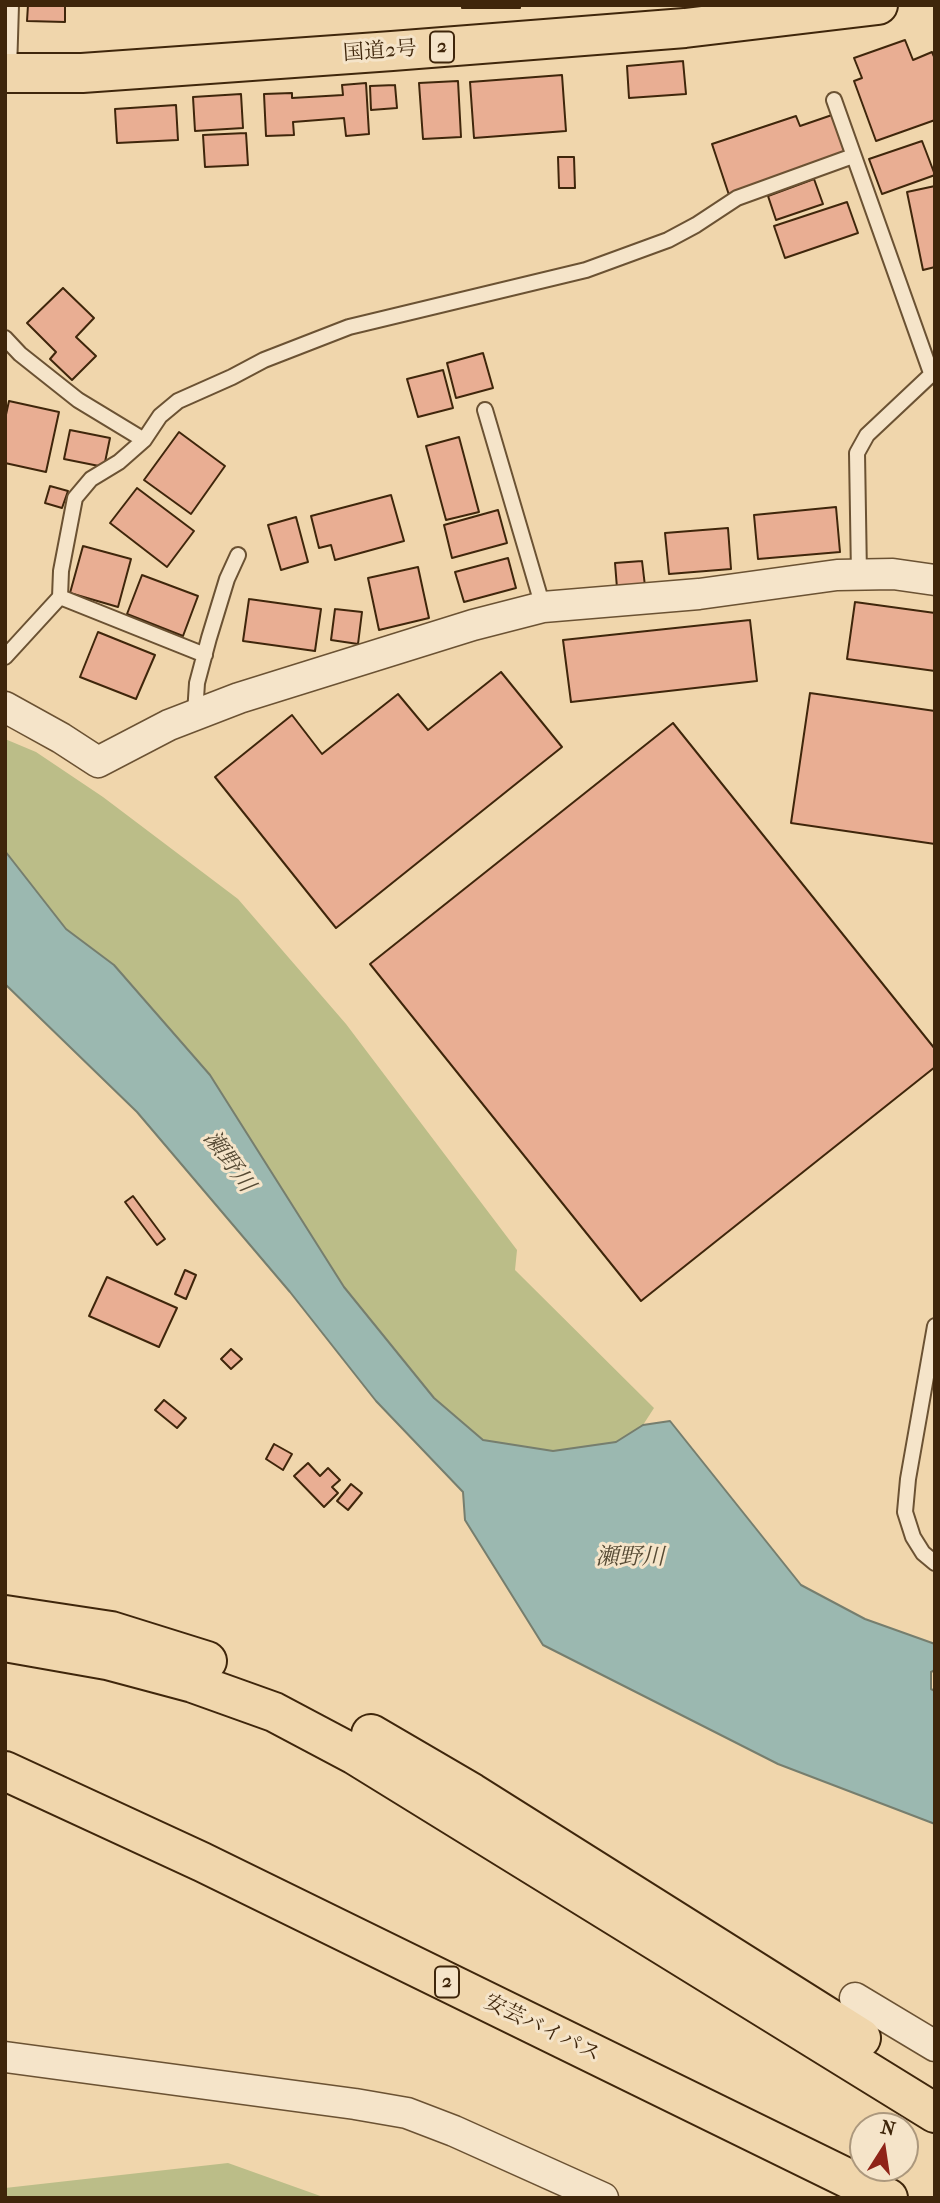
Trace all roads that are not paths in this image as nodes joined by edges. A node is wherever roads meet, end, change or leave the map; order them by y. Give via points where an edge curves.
1 (11, 5) edge
2 (878, 5) edge
3 (7, 72) edge
4 (834, 100) dead end
5 (853, 156) junction
6 (5, 338) edge
7 (933, 372) edge
8 (485, 410) dead end
9 (144, 440) junction
10 (238, 555) dead end
11 (859, 575) junction
12 (935, 580) edge
13 (60, 597) junction
14 (543, 607) junction
15 (205, 655) junction
16 (5, 656) edge
17 (5, 707) edge
18 (195, 714) junction
19 (935, 1326) edge
20 (935, 1563) edge
21 (5, 1615) edge
22 (5, 1642) edge
23 (5, 1771) edge
24 (855, 1998) dead end
25 (935, 2046) edge
26 (5, 2057) edge
27 (935, 2084) edge
28 (935, 2113) edge
29 (603, 2198) edge
30 (888, 2198) edge

1 - 3 lane
2 - 3 highway, 国道2号 / 2 via 685,28 392,51 82,73
4 - 5 lane
5 - 7 lane
5 - 9 lane via 737,198 668,240 586,270 349,327 307,342 178,401 160,416
6 - 9 lane via 78,400
7 - 11 lane via 867,435 857,453
8 - 14 lane
9 - 13 lane via 91,479 75,498
10 - 15 lane
11 - 12 street
11 - 14 street
13 - 15 lane
13 - 16 lane
14 - 18 street
15 - 18 lane
17 - 18 street via 98,762
19 - 20 lane via 905,1512 913,1537
21 - 27 highway via 111,1631 282,1689 484,1800
22 - 28 highway via 107,1660 194,1683 274,1712 355,1755
23 - 30 highway, 安芸バイパス / 2 via 202,1862
24 - 25 street
26 - 29 street via 407,2113

